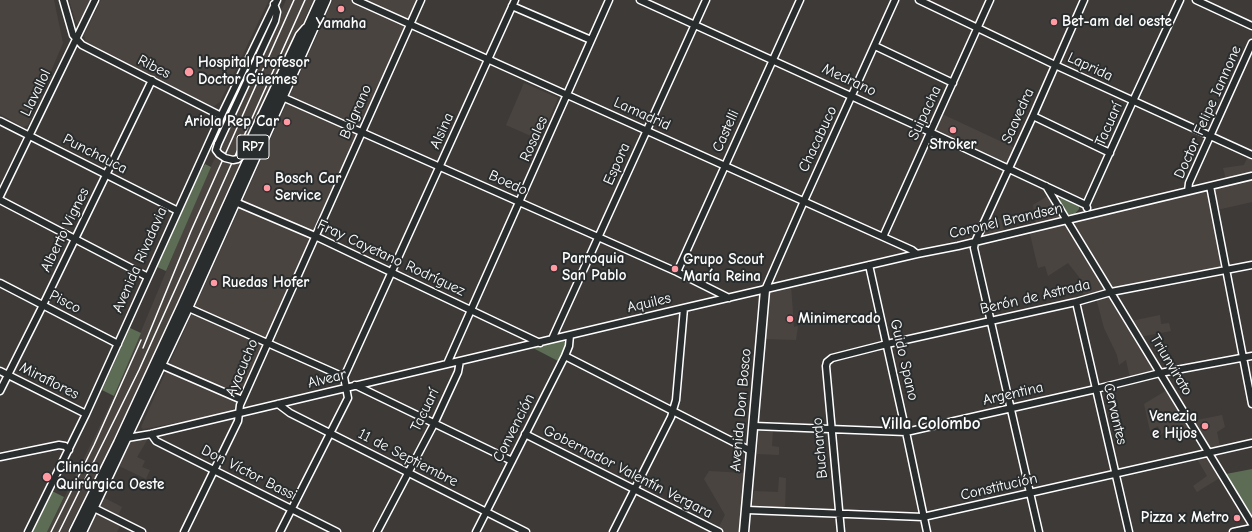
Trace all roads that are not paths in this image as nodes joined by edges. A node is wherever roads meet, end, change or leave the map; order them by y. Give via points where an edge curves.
1 (63, 0) edge
2 (95, 0) edge
3 (320, 0) edge
4 (326, 0) edge
5 (356, 0) edge
6 (421, 0) edge
7 (610, 0) edge
8 (640, 0) edge
9 (706, 0) edge
10 (800, 0) edge
11 (895, 0) edge
12 (919, 0) edge
13 (990, 0) edge
14 (1084, 0) edge
15 (1180, 0) edge
16 (1196, 0) edge
17 (275, 2) edge
18 (514, 3) edge
19 (311, 21) junction
20 (695, 24) junction
21 (410, 25) junction
22 (1252, 26) edge
23 (978, 28) junction
24 (76, 40) junction
25 (590, 40) junction
26 (1252, 44) edge
27 (875, 46) junction
28 (488, 59) junction
29 (773, 60) junction
30 (1055, 65) junction
31 (152, 80) junction
32 (953, 83) junction
33 (568, 95) junction
34 (280, 96) junction
35 (852, 96) junction
36 (1133, 101) junction
37 (221, 116) junction
38 (1033, 116) junction
39 (0, 121) edge
40 (646, 130) junction
41 (362, 132) junction
42 (930, 132) junction
43 (30, 136) junction
44 (1210, 136) junction
45 (1110, 153) junction
46 (1252, 155) edge
47 (725, 165) junction
48 (440, 167) junction
49 (1008, 168) junction
50 (106, 174) junction
51 (1252, 176) edge
52 (1046, 186) junction
53 (1210, 186) junction
54 (1188, 191) junction
55 (0, 196) edge
56 (0, 200) edge
57 (233, 201) junction
58 (804, 201) junction
59 (520, 202) junction
60 (1086, 205) junction
61 (178, 211) junction
62 (1087, 216) junction
63 (1067, 220) junction
64 (315, 236) junction
65 (883, 237) junction
66 (598, 238) junction
67 (74, 239) junction
68 (975, 242) junction
69 (917, 254) junction
70 (869, 265) junction
71 (1252, 265) edge
72 (1226, 269) junction
73 (392, 272) junction
74 (677, 272) junction
75 (148, 276) junction
76 (0, 283) edge
77 (765, 290) junction
78 (1112, 292) junction
79 (729, 298) junction
80 (1076, 302) junction
81 (43, 305) junction
82 (185, 306) junction
83 (684, 308) junction
84 (471, 309) junction
85 (990, 320) junction
86 (570, 335) junction
87 (552, 339) junction
88 (267, 342) junction
89 (540, 343) junction
90 (118, 344) junction
91 (887, 344) junction
92 (565, 356) junction
93 (1252, 356) edge
94 (1243, 358) junction
95 (460, 361) junction
96 (827, 362) joint
97 (158, 364) junction
98 (447, 364) junction
99 (0, 371) edge
100 (1160, 373) junction
101 (7, 375) junction
102 (344, 377) junction
103 (355, 385) junction
104 (346, 388) junction
105 (1096, 389) junction
106 (0, 391) edge
107 (242, 400) junction
108 (278, 404) junction
109 (1252, 404) edge
110 (1010, 408) junction
111 (673, 411) junction
112 (86, 414) junction
113 (240, 414) junction
114 (434, 424) junction
115 (754, 426) junction
116 (831, 429) junction
117 (906, 432) junction
118 (330, 433) junction
119 (152, 434) junction
120 (525, 434) junction
121 (124, 437) junction
122 (1252, 443) edge
123 (69, 450) junction
124 (751, 451) junction
125 (1208, 452) junction
126 (0, 457) edge
127 (512, 461) junction
128 (214, 470) junction
129 (408, 472) junction
130 (1115, 473) junction
131 (634, 489) junction
132 (1030, 492) junction
133 (94, 508) junction
134 (292, 509) junction
135 (747, 510) junction
136 (486, 512) junction
137 (839, 514) junction
138 (923, 517) junction
139 (1252, 524) edge
140 (1252, 528) edge
141 (28, 532) edge
142 (74, 532) edge
143 (82, 532) edge
144 (142, 532) edge
145 (184, 532) edge
146 (280, 532) edge
147 (337, 532) edge
148 (377, 532) edge
149 (476, 532) edge
150 (526, 532) edge
151 (613, 532) edge
152 (719, 532) edge
153 (744, 532) edge
154 (840, 532) edge
155 (926, 532) edge
156 (1039, 532) edge
157 (1129, 532) edge
158 (1233, 532) edge

1 - 24 street
2 - 24 street, Llavallol
3 - 19 main road, RP7
4 - 34 main road, RP7
5 - 21 street, Lamadrid
6 - 21 street, Belgrano
7 - 25 street, Rosales
8 - 20 street, Medrano
9 - 20 street, Espora
10 - 29 street, Castelli
11 - 27 street, Chacabuco
12 - 23 street, Laprida
13 - 23 street, Suipacha
14 - 30 street, Saavedra
15 - 36 street, Tacuarí
16 - 22 street
17 - 19 street, bridge via 275,21 216,150 225,158 238,159 243,154 299,35
17 - 37 street, Avenida Rivadavia
18 - 25 street
18 - 28 street, Alsina
19 - 34 main road, RP7
20 - 29 street, Medrano
20 - 40 street, Espora
21 - 28 street, Lamadrid
21 - 41 street, Belgrano
23 - 30 street, Laprida
23 - 32 street, Suipacha
24 - 31 street, Ribes
24 - 43 street, Llavallol
25 - 33 street, Rosales
26 - 44 street, Doctor Felipe Iannone
27 - 32 street
27 - 35 street, Chacabuco
28 - 33 street, Lamadrid
28 - 48 street, Alsina
29 - 35 street, Medrano
29 - 47 street, Castelli
30 - 36 street, Laprida
30 - 38 street, Saavedra
31 - 37 street, Ribes
31 - 50 street, Alberto Vignes
32 - 42 street, Suipacha
33 - 40 street, Lamadrid
33 - 59 street, Rosales
34 - 41 street, Boedo
34 - 57 main road, RP7
35 - 42 street, Medrano
35 - 58 street, Chacabuco
36 - 44 street, Laprida
36 - 45 street, Tacuarí
37 - 61 street, Avenida Rivadavia
38 - 45 street
38 - 49 street, Saavedra
39 - 43 street, Punchauca
40 - 47 street, Lamadrid
40 - 66 street, Espora
41 - 48 street, Boedo
41 - 64 street, Belgrano
42 - 49 street, Medrano
42 - 65 street, Suipacha
43 - 50 street, Punchauca
43 - 55 street, Llavallol
44 - 46 street, Laprida
44 - 54 street, Doctor Felipe Iannone via 1189,183
45 - 60 street, Tacuarí
47 - 58 street, Lamadrid
47 - 74 street, Castelli
48 - 59 street, Boedo
48 - 73 street, Alsina
49 - 52 street, Medrano
49 - 68 street, Saavedra
50 - 61 street, Punchauca
50 - 67 street, Alberto Vignes
51 - 53 street, Coronel Brandsen
52 - 60 street, Medrano
52 - 63 street
53 - 54 street, Coronel Brandsen
53 - 72 street
54 - 62 street, Coronel Brandsen
56 - 67 street
57 - 64 street, Fray Cayetano Rodríguez
57 - 82 main road, RP7
58 - 65 street, Lamadrid
58 - 77 street, Chacabuco
59 - 66 street, Boedo
59 - 84 street, Rosales
60 - 62 street, Tacuarí
61 - 75 street, Avenida Rivadavia
62 - 63 street, Coronel Brandsen
63 - 68 street, Coronel Brandsen
63 - 78 street, Triunvirato
64 - 73 street, Fray Cayetano Rodríguez
64 - 88 street, Ayacucho
65 - 69 street, Lamadrid
66 - 74 street, Boedo
66 - 87 street, Espora
67 - 75 street
67 - 81 street, Alberto Vignes
68 - 69 street, Coronel Brandsen
68 - 85 street via 974,248
69 - 70 street, Coronel Brandsen
70 - 77 street, Coronel Brandsen
70 - 91 street, Guido Spano
71 - 72 street, Berón de Astrada
72 - 78 street, Berón de Astrada
72 - 94 street
73 - 84 street, Fray Cayetano Rodríguez
73 - 102 street, Alsina
74 - 79 street, Boedo
75 - 90 street, Avenida Rivadavia
76 - 81 street, Pisco
77 - 79 street, Aquiles
77 - 115 main road, Avenida Don Bosco
78 - 80 street, Berón de Astrada
78 - 100 street, Triunvirato
79 - 83 street, Aquiles
80 - 85 street, Berón de Astrada
80 - 105 street, Cervantes
81 - 90 street, Pisco
81 - 101 street, Alberto Vignes
82 - 88 street
82 - 97 main road, RP7
83 - 86 street, Aquiles
83 - 111 street
84 - 89 street, Fray Cayetano Rodríguez
84 - 98 street
85 - 91 street, Berón de Astrada
85 - 110 street
86 - 87 street, Aquiles
86 - 92 street, Convención
87 - 89 street, Aquiles
88 - 102 street
88 - 107 street, Ayacucho
89 - 95 street, Alvear
90 - 112 street, Avenida Rivadavia
91 - 96 street, Berón de Astrada via 832,358
91 - 117 street, Guido Spano
92 - 111 street
92 - 120 street, Convención
93 - 94 street, Argentina
94 - 100 street, Argentina
94 - 109 street
95 - 98 street, Alvear
95 - 114 street, Tacuarí via 458,372
96 - 116 street, Buchardo
97 - 107 street
97 - 121 main road, RP7
98 - 103 street, Alvear
99 - 101 street, Miraflores
100 - 105 street, Argentina
100 - 125 street, Triunvirato
101 - 106 street, Alberto Vignes
101 - 112 street, Miraflores
102 - 104 street
103 - 104 street, Alvear
103 - 114 street
104 - 108 street, Alvear
104 - 118 street via 348,398
105 - 110 street, Argentina
105 - 130 street, Cervantes
107 - 113 street, Ayacucho
108 - 113 street, Alvear
108 - 118 street, 11 de Septiembre via 290,413
110 - 117 street, Argentina
110 - 132 street
111 - 124 street
111 - 131 street
112 - 123 street, Avenida Rivadavia
113 - 119 street, Alvear
113 - 128 street, Ayacucho
114 - 127 street
114 - 129 street, Tacuarí
115 - 116 street, Argentina
115 - 124 main road, Avenida Don Bosco
116 - 117 street, Argentina
116 - 137 street, Buchardo
117 - 138 street, Guido Spano
118 - 129 street, 11 de Septiembre
118 - 134 street
119 - 121 street, Alvear
119 - 128 street, Don Víctor Bassi via 156,441
120 - 127 street, Convención
120 - 131 street, Gobernador Valentín Vergara
121 - 133 main road, RP7
121 - 142 main road, RP7
122 - 125 street, Constitución
123 - 126 street via 59,445
123 - 141 street, Avenida Rivadavia
124 - 135 main road, Avenida Don Bosco
125 - 130 street, Constitución
125 - 139 street, Triunvirato
127 - 136 street, Convención
128 - 134 street, Don Víctor Bassi
128 - 145 street, Ayacucho
129 - 136 street, 11 de Septiembre
129 - 148 street, Tacuarí
130 - 132 street, Constitución
130 - 157 street, Cervantes
131 - 151 street
131 - 152 street, Gobernador Valentín Vergara
132 - 138 street, Constitución
132 - 156 street
133 - 143 main road, RP7
133 - 144 street
134 - 146 street
134 - 147 street, Don Víctor Bassi
135 - 137 street, Constitución
135 - 153 main road, Avenida Don Bosco
136 - 149 street, Convención
136 - 150 street, 11 de Septiembre
137 - 138 street, Constitución
137 - 154 street, Buchardo
138 - 155 street, Guido Spano
140 - 158 street

